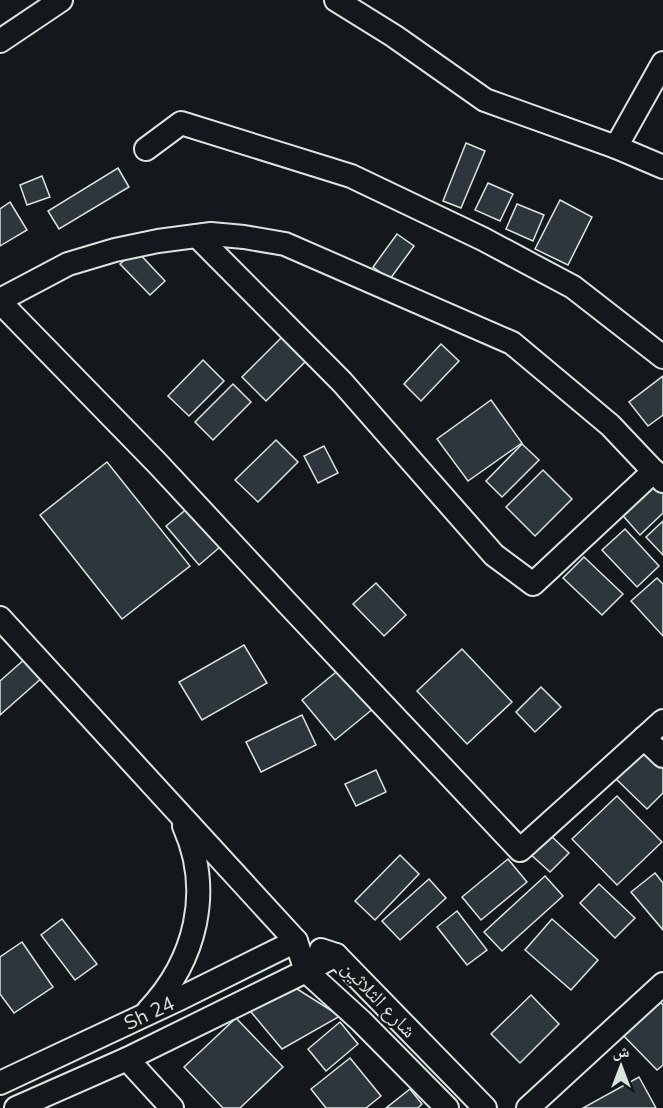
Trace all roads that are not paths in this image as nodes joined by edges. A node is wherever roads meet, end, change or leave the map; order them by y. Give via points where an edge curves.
1 (60, 0) edge
2 (348, 3) edge
3 (0, 41) edge
4 (663, 63) edge
5 (616, 147) junction
6 (146, 149) dead end
7 (663, 167) edge
8 (197, 236) junction
9 (0, 301) edge
10 (663, 357) edge
11 (659, 476) edge
12 (0, 618) edge
13 (663, 721) edge
14 (644, 738) junction
15 (663, 756) edge
16 (178, 813) junction
17 (296, 941) junction
18 (336, 955) junction
19 (306, 971) junction
20 (660, 993) edge
21 (144, 1015) junction
22 (127, 1059) junction
23 (0, 1083) edge
24 (16, 1108) edge
25 (172, 1108) edge
26 (447, 1108) edge
27 (485, 1108) edge
28 (528, 1108) edge

1 - 3 street
2 - 5 street via 485,100
4 - 5 street
5 - 7 street
6 - 10 street via 181,123 351,176 573,286
8 - 9 street via 115,250 68,264
8 - 11 street via 244,237 285,244 512,343 610,425
8 - 11 street via 342,382 494,555 533,584
9 - 14 street via 520,850
12 - 16 street
13 - 14 street
14 - 15 street
16 - 17 street
16 - 21 street via 195,859 196,916 186,955 175,977
17 - 18 street, شارع الثلاثين
17 - 19 street, شارع الثلاثين
17 - 21 street, Sh 24
18 - 19 street, Sh 24
18 - 27 street, شارع الثلاثين
19 - 22 street, Sh 24
19 - 26 street, شارع الثلاثين
20 - 28 street
21 - 23 street, Sh 24
22 - 24 street, Sh 24
22 - 25 street

